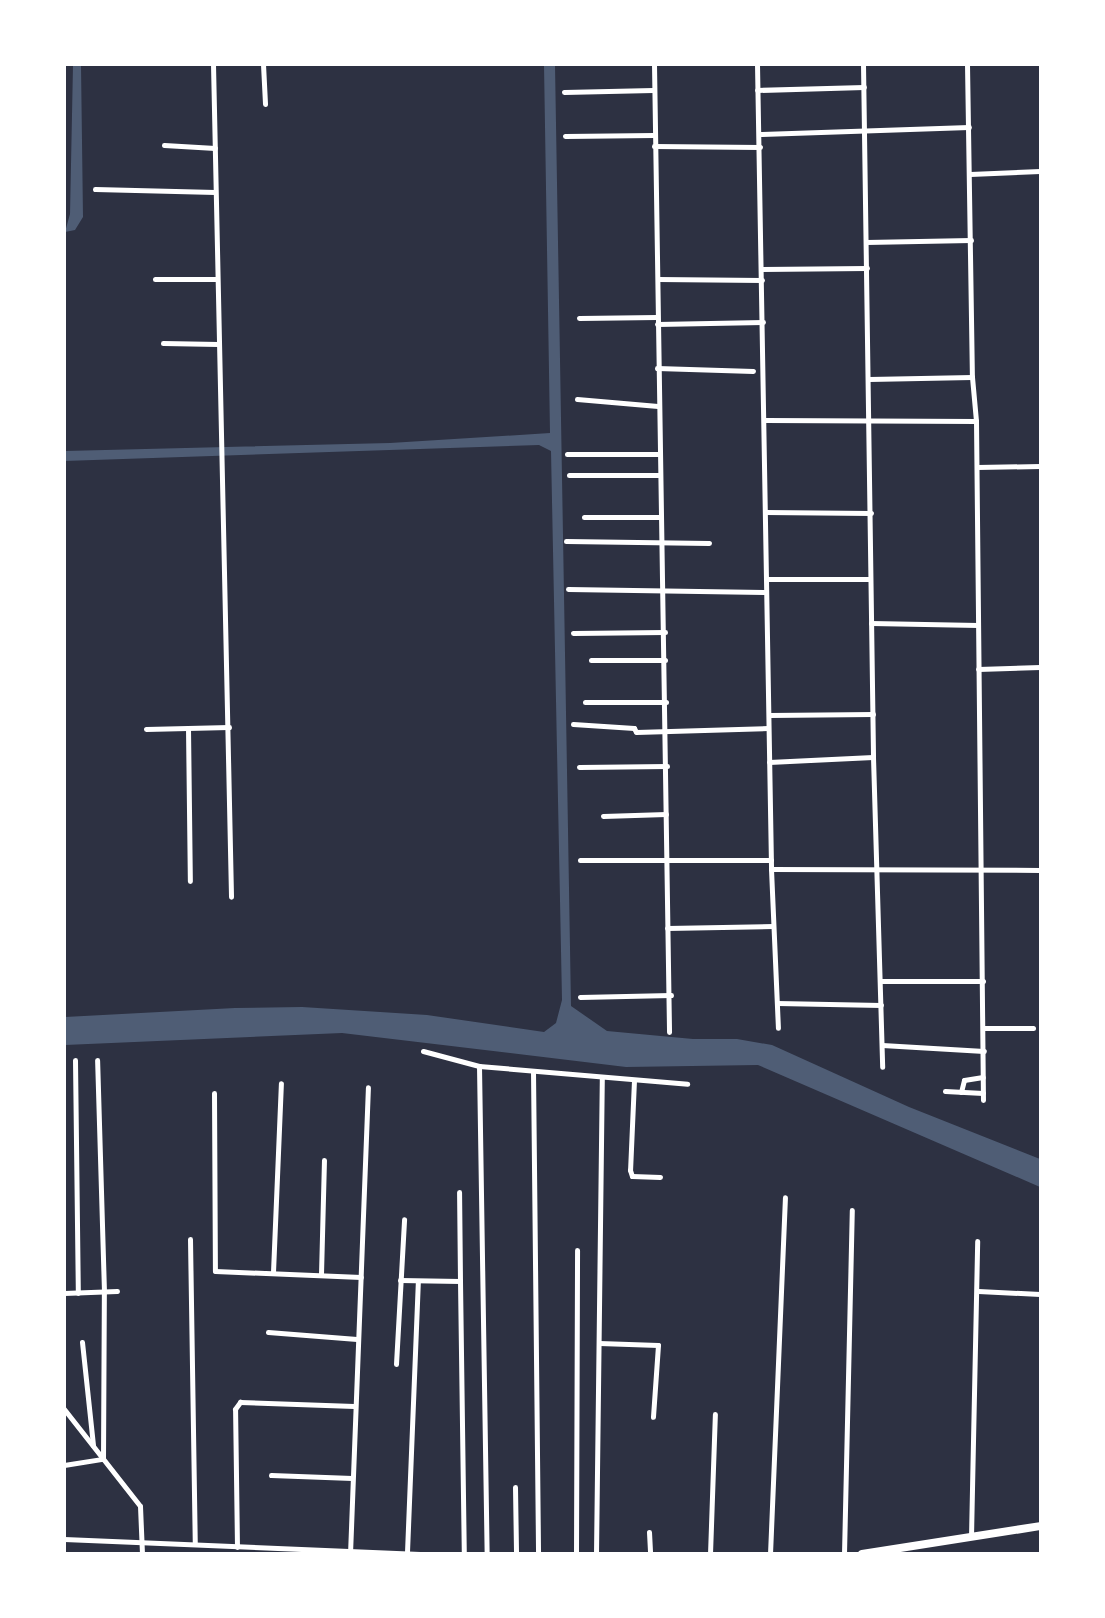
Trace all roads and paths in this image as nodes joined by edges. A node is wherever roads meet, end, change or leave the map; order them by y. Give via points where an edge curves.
1 (213, 64) edge
2 (264, 64) edge
3 (654, 64) edge
4 (757, 64) edge
5 (863, 64) edge
6 (967, 64) edge
7 (864, 87) junction
8 (653, 90) junction
9 (757, 90) junction
10 (564, 92) dead end
11 (265, 104) dead end
12 (969, 127) junction
13 (864, 131) junction
14 (760, 134) junction
15 (654, 135) junction
16 (565, 136) dead end
17 (164, 145) dead end
18 (654, 146) junction
19 (760, 147) junction
20 (214, 148) junction
21 (1041, 171) edge
22 (970, 174) junction
23 (95, 189) dead end
24 (215, 192) junction
25 (971, 240) junction
26 (866, 242) junction
27 (867, 268) junction
28 (762, 269) junction
29 (155, 279) dead end
30 (217, 279) junction
31 (658, 279) junction
32 (762, 280) junction
33 (579, 318) dead end
34 (657, 321) junction
35 (763, 322) junction
36 (163, 343) dead end
37 (218, 344) junction
38 (657, 368) junction
39 (753, 371) dead end
40 (972, 377) junction
41 (869, 379) junction
42 (578, 399) dead end
43 (658, 406) junction
44 (766, 420) junction
45 (976, 421) junction
46 (869, 423) junction
47 (567, 454) dead end
48 (658, 454) junction
49 (1041, 466) edge
50 (976, 467) junction
51 (568, 475) dead end
52 (658, 475) junction
53 (765, 512) junction
54 (871, 513) junction
55 (584, 517) dead end
56 (660, 517) junction
57 (566, 541) dead end
58 (661, 542) junction
59 (709, 543) dead end
60 (766, 579) junction
61 (870, 579) junction
62 (663, 588) junction
63 (568, 589) dead end
64 (766, 592) junction
65 (871, 623) junction
66 (978, 625) junction
67 (665, 632) junction
68 (573, 633) dead end
69 (591, 660) dead end
70 (665, 660) junction
71 (1041, 667) edge
72 (978, 669) junction
73 (585, 702) dead end
74 (666, 702) junction
75 (873, 714) junction
76 (769, 715) junction
77 (573, 724) dead end
78 (229, 727) junction
79 (188, 728) junction
80 (768, 728) junction
81 (146, 729) dead end
82 (666, 732) junction
83 (873, 757) junction
84 (769, 762) junction
85 (667, 766) junction
86 (579, 767) dead end
87 (666, 814) junction
88 (603, 816) dead end
89 (666, 859) junction
90 (580, 860) dead end
91 (771, 860) junction
92 (771, 869) junction
93 (877, 869) junction
94 (981, 869) junction
95 (1041, 870) edge
96 (190, 881) dead end
97 (231, 897) dead end
98 (773, 926) junction
99 (667, 927) junction
100 (880, 981) junction
101 (983, 981) junction
102 (671, 995) junction
103 (580, 997) dead end
104 (777, 1003) junction
105 (881, 1005) junction
106 (778, 1028) dead end
107 (983, 1028) junction
108 (1033, 1028) dead end
109 (669, 1032) dead end
110 (882, 1045) junction
111 (423, 1051) dead end
112 (984, 1051) junction
113 (75, 1060) dead end
114 (97, 1060) dead end
115 (479, 1066) junction
116 (882, 1067) dead end
117 (533, 1071) junction
118 (983, 1077) junction
119 (602, 1078) junction
120 (634, 1080) junction
121 (281, 1083) dead end
122 (687, 1084) dead end
123 (368, 1088) dead end
124 (945, 1091) dead end
125 (961, 1092) junction
126 (214, 1093) dead end
127 (324, 1160) dead end
128 (660, 1177) dead end
129 (459, 1192) dead end
130 (785, 1197) dead end
131 (852, 1210) dead end
132 (404, 1219) dead end
133 (190, 1239) dead end
134 (977, 1242) dead end
135 (577, 1250) dead end
136 (273, 1272) junction
137 (321, 1274) junction
138 (361, 1277) junction
139 (400, 1280) junction
140 (460, 1281) junction
141 (418, 1282) junction
142 (117, 1291) dead end
143 (978, 1291) junction
144 (104, 1292) junction
145 (64, 1293) edge
146 (78, 1293) junction
147 (1041, 1294) edge
148 (268, 1332) dead end
149 (357, 1339) junction
150 (82, 1342) dead end
151 (599, 1343) junction
152 (396, 1364) dead end
153 (354, 1406) junction
154 (64, 1409) edge
155 (715, 1414) dead end
156 (653, 1417) dead end
157 (93, 1445) junction
158 (104, 1459) junction
159 (64, 1465) edge
160 (271, 1474) dead end
161 (352, 1478) junction
162 (515, 1487) dead end
163 (1041, 1526) edge
164 (649, 1532) dead end
165 (971, 1537) junction
166 (64, 1539) edge
167 (142, 1541) junction
168 (195, 1544) junction
169 (237, 1547) junction
170 (350, 1552) edge
171 (407, 1552) edge
172 (142, 1554) edge
173 (426, 1554) edge
174 (464, 1554) edge
175 (487, 1554) edge
176 (516, 1554) edge
177 (538, 1554) edge
178 (576, 1554) edge
179 (596, 1554) edge
180 (650, 1554) edge
181 (710, 1554) edge
182 (770, 1554) edge
183 (844, 1554) edge
184 (862, 1554) edge

1 - 20 street
2 - 11 street
3 - 8 street
4 - 9 street
5 - 7 street
6 - 12 street
7 - 9 street
7 - 13 street
8 - 10 street
8 - 15 street
9 - 14 street
12 - 13 street
12 - 22 street
13 - 14 street
13 - 26 street
14 - 19 street
15 - 16 street
15 - 18 street
17 - 20 street
18 - 19 street
18 - 31 street
19 - 28 street
20 - 24 street
21 - 22 street
22 - 25 street
23 - 24 street
24 - 30 street
25 - 26 street
25 - 40 street
26 - 27 street
27 - 28 street
27 - 41 street
28 - 32 street
29 - 30 street
30 - 37 street
31 - 32 street
31 - 34 street
32 - 35 street
33 - 34 street
34 - 35 street
34 - 38 street
35 - 44 street
36 - 37 street
37 - 78 street
38 - 39 street
38 - 43 street
40 - 41 street
40 - 45 street
41 - 46 street
42 - 43 street
43 - 48 street
44 - 46 street
44 - 53 street
45 - 46 street
45 - 50 street
46 - 54 street
47 - 48 street
48 - 52 street
49 - 50 street
50 - 66 street
51 - 52 street
52 - 56 street
53 - 54 street
53 - 60 street
54 - 61 street
55 - 56 street
56 - 58 street
57 - 58 street
58 - 59 street
58 - 62 street
60 - 61 street
60 - 64 street
61 - 65 street
62 - 63 street
62 - 64 street
62 - 67 street
64 - 76 street
65 - 66 street
65 - 75 street
66 - 72 street
67 - 68 street
67 - 70 street
69 - 70 street
70 - 74 street
71 - 72 street
72 - 94 street
73 - 74 street
74 - 82 street
75 - 76 street
75 - 83 street
76 - 80 street
77 - 82 street
78 - 79 street
78 - 97 street
79 - 81 street
79 - 96 street
80 - 82 street
80 - 84 street
82 - 85 street
83 - 84 street
83 - 93 street
84 - 91 street
85 - 86 street
85 - 87 street
87 - 88 street
87 - 89 street
89 - 90 street
89 - 91 street
89 - 99 street
91 - 92 street
92 - 93 street
92 - 98 street
93 - 94 street
93 - 100 street
94 - 95 street
94 - 101 street
98 - 99 street
98 - 104 street
99 - 102 street
100 - 101 street
100 - 105 street
101 - 107 street
102 - 103 street
102 - 109 street
104 - 105 street
104 - 106 street
105 - 110 street
107 - 108 street
107 - 112 street
110 - 112 street
110 - 116 street
111 - 115 street
112 - 118 street
113 - 146 street
114 - 144 street
115 - 117 street
115 - 175 street
117 - 119 street
117 - 177 street
118 - 125 street via 964,1080
118 - 125 street via 983,1096
119 - 120 street
119 - 151 street
120 - 122 street
120 - 128 street via 630,1170 632,1176
121 - 136 street
123 - 138 street
124 - 125 street
126 - 136 street via 215,1271
127 - 137 street
129 - 140 street
130 - 182 street
131 - 183 street
132 - 139 street
133 - 168 street
134 - 143 street
135 - 178 street
136 - 137 street
137 - 138 street
138 - 149 street
139 - 141 street
139 - 152 street
140 - 141 street
140 - 174 street
141 - 171 street
142 - 144 street
143 - 147 street
143 - 165 street
144 - 146 street
144 - 158 street
145 - 146 street
148 - 149 street
149 - 153 street
150 - 157 street
151 - 156 street via 658,1345
151 - 179 street
153 - 161 street
153 - 169 street via 240,1402 235,1409
154 - 157 street
155 - 181 street
157 - 158 street
158 - 159 street
158 - 167 street via 140,1506
160 - 161 street
161 - 170 street
162 - 176 street
163 - 165 main road
164 - 180 street
165 - 184 main road
166 - 167 street
167 - 168 street
167 - 172 street
168 - 169 street
169 - 170 street
170 - 171 street
171 - 173 street

